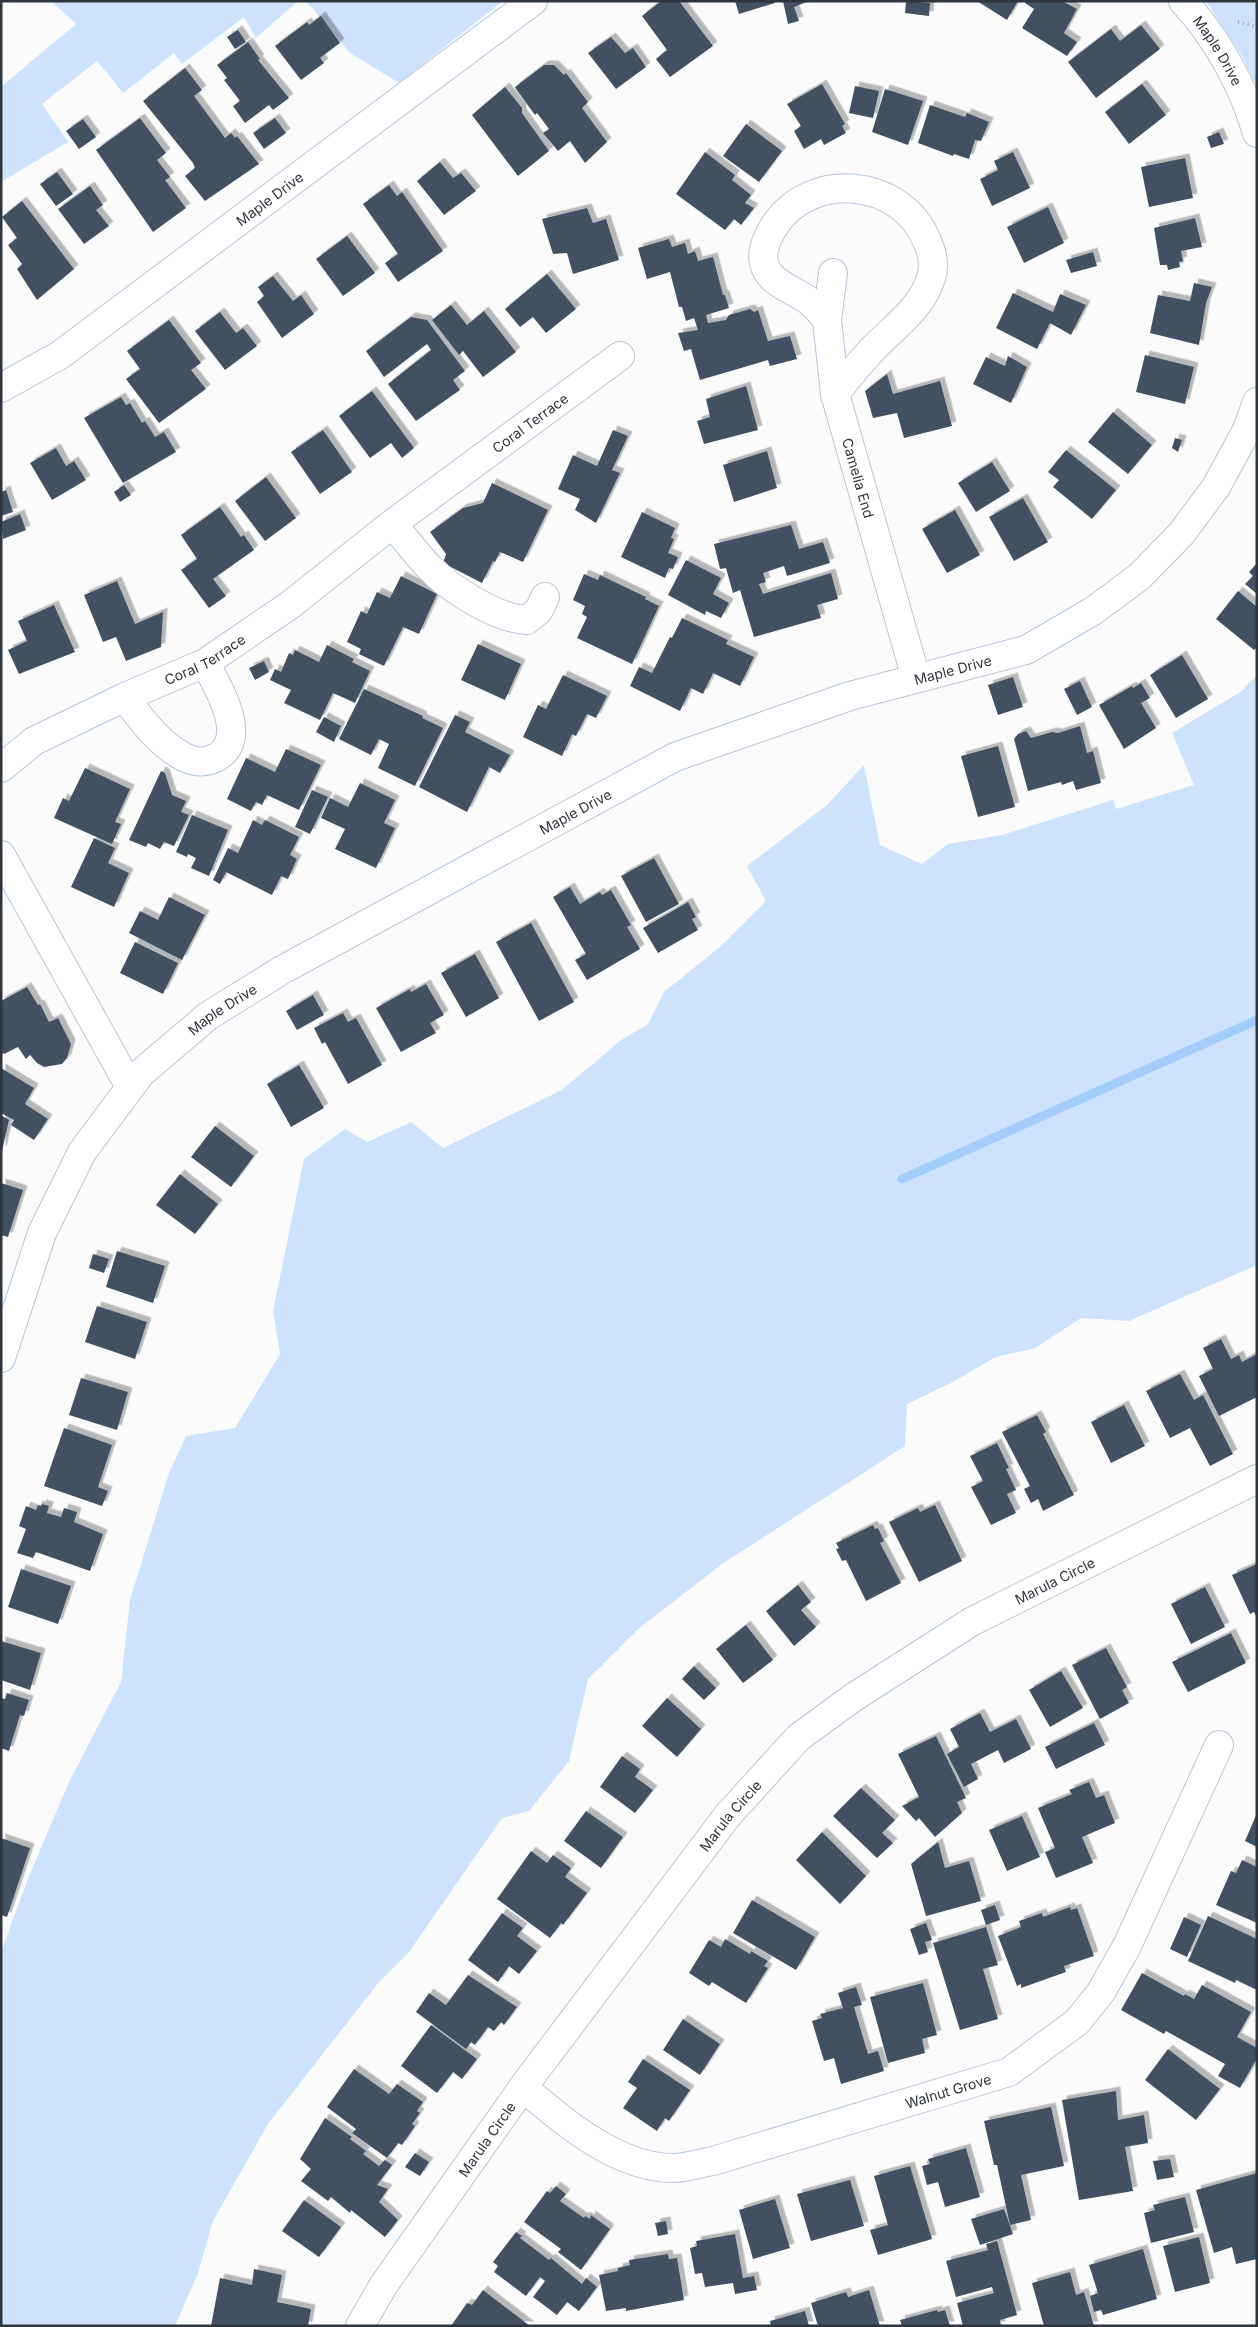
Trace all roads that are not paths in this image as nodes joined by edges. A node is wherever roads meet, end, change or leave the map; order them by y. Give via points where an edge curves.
1 (533, 1) edge
2 (1183, 1) edge
3 (1257, 133) edge
4 (832, 273) dead end
5 (827, 320) junction
6 (620, 356) dead end
7 (1, 388) edge
8 (835, 394) junction
9 (1257, 402) edge
10 (392, 524) junction
11 (544, 597) dead end
12 (205, 663) junction
13 (916, 678) junction
14 (124, 697) junction
15 (1, 768) edge
16 (1, 855) edge
17 (130, 1087) junction
18 (1, 1358) edge
19 (1257, 1479) edge
20 (1219, 1744) dead end
21 (524, 2087) junction
22 (360, 2326) edge

1 - 7 street, Maple Drive via 60,355
2 - 3 street, Maple Drive via 1207,30 1247,101
4 - 5 street, Camelia End
5 - 8 street, Camelia End
5 - 8 street via 811,302 777,282 768,272 763,252 767,238 778,219 804,198 827,190 874,191 900,205 916,221 932,252 932,276 926,291 905,319 869,353
6 - 10 street, Coral Terrace
8 - 13 street, Camelia End
9 - 13 street, Maple Drive via 1247,430 1216,487 1181,534 1139,577 1093,611 1026,650
10 - 11 street via 446,582 504,615 527,620 539,610
10 - 12 street, Coral Terrace via 290,605
12 - 14 street, Coral Terrace
12 - 14 street via 222,693 231,729 228,743 212,760 200,763 173,751 136,714
13 - 17 street, Maple Drive via 850,696 676,757 282,970 208,1016 141,1072
14 - 15 street, Coral Terrace via 34,741
16 - 17 street
17 - 18 street, Maple Drive via 82,1152 42,1233
19 - 21 street, Marula Circle via 971,1622 854,1697 799,1737 728,1815
20 - 21 street, Walnut Grove via 1127,1946 1101,1992 1077,2022 1009,2072 713,2161 676,2168 642,2164 605,2147 561,2120
21 - 22 street, Marula Circle via 383,2286

